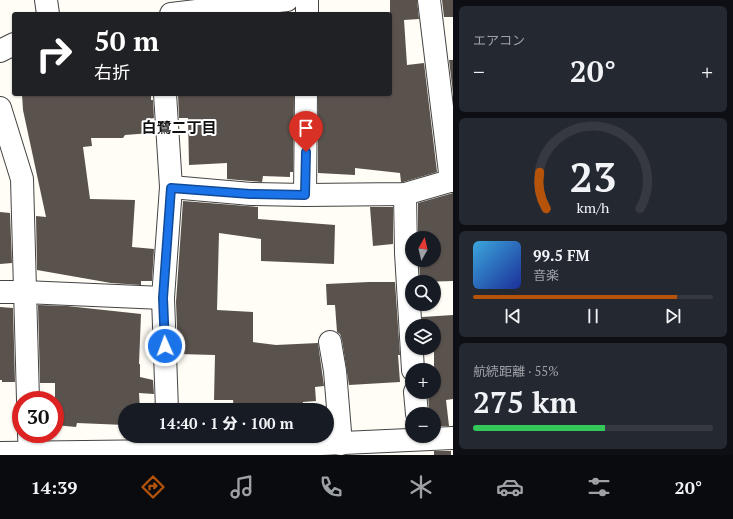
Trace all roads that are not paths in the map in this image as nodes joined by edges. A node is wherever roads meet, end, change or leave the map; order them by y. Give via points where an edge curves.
1 (46, 0) edge
2 (162, 0) edge
3 (287, 0) edge
4 (307, 0) edge
5 (428, 0) edge
6 (48, 12) edge
7 (164, 12) edge
8 (188, 12) edge
9 (307, 12) edge
10 (12, 45) edge
11 (0, 51) edge
12 (165, 96) edge
13 (306, 96) edge
14 (0, 108) edge
15 (452, 181) edge
16 (171, 188) junction
17 (405, 194) junction
18 (305, 195) junction
19 (0, 292) edge
20 (24, 292) junction
21 (163, 298) junction
22 (330, 342) dead end
23 (413, 363) edge
24 (28, 391) edge
25 (167, 403) edge
26 (453, 438) edge
27 (341, 444) junction
28 (421, 444) edge
29 (30, 447) edge
30 (169, 447) edge
31 (0, 453) edge

1 - 6 street
2 - 7 street
3 - 8 street
4 - 9 street
5 - 15 street
10 - 11 street
12 - 16 street
13 - 18 street
14 - 20 street via 22,179
15 - 17 street
16 - 18 street
16 - 21 street
17 - 18 street
17 - 23 street
19 - 20 street
20 - 21 street
20 - 24 street
21 - 25 street
22 - 27 street
26 - 28 street
27 - 28 street
27 - 30 street
29 - 30 street
29 - 31 street

